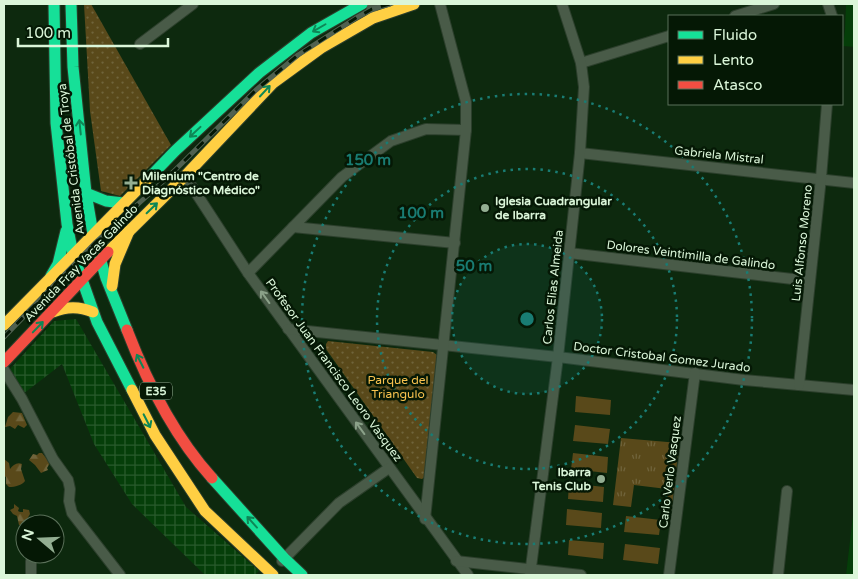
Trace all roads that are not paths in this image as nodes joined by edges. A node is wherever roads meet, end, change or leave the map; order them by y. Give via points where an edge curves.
1 (54, 4) edge
2 (71, 4) edge
3 (193, 4) edge
4 (362, 4) edge
5 (371, 4) edge
6 (414, 4) edge
7 (440, 4) edge
8 (562, 4) edge
9 (774, 4) edge
10 (738, 15) edge
11 (374, 18) junction
12 (668, 36) edge
13 (140, 44) dead end
14 (581, 63) junction
15 (827, 105) edge
16 (466, 130) junction
17 (580, 152) junction
18 (185, 176) junction
19 (821, 178) junction
20 (854, 183) edge
21 (86, 193) junction
22 (123, 203) junction
23 (67, 224) junction
24 (293, 227) junction
25 (129, 231) junction
26 (93, 234) junction
27 (455, 243) junction
28 (569, 253) junction
29 (73, 254) junction
30 (101, 259) junction
31 (248, 273) junction
32 (51, 276) junction
33 (82, 281) junction
34 (810, 281) junction
35 (112, 292) junction
36 (53, 312) junction
37 (93, 312) junction
38 (4, 325) edge
39 (288, 329) junction
40 (444, 346) junction
41 (558, 357) junction
42 (4, 362) edge
43 (4, 370) edge
44 (695, 373) junction
45 (799, 385) junction
46 (854, 390) edge
47 (389, 468) junction
48 (787, 491) dead end
49 (426, 519) junction
50 (284, 558) junction
51 (456, 561) junction
52 (530, 572) edge
53 (120, 575) edge
54 (271, 575) edge
55 (302, 575) edge
56 (468, 575) edge
57 (581, 575) edge
58 (669, 575) edge
59 (778, 575) edge

1 - 23 main road, Avenida Cristóbal de Troya / E35 via 56,122
21 -> 2 main road, Avenida Cristóbal de Troya / E35
3 - 13 street
4 -> 22 main road, Avenida Fray Vacas Galindo via 311,33 259,73
5 - 11 street
6 - 11 main road, Avenida Fray Vacas Galindo
7 - 16 street via 466,102
8 - 14 street, Carlos Elias Almeida
9 - 10 street
18 -> 11 main road, Avenida Fray Vacas Galindo via 273,83 321,48
12 - 14 street
14 - 17 street, Carlos Elias Almeida via 584,87
15 - 19 street, Luis Alfonso Moreno
16 - 24 street via 426,129 391,141 342,177
16 - 27 street
17 - 19 street, Gabriela Mistral
17 - 28 street, Carlos Elias Almeida
25 -> 18 main road, Avenida Fray Vacas Galindo
18 - 31 street, Profesor Juan Francisco Leoro Vasquez
19 - 20 street, Gabriela Mistral
19 - 34 street, Luis Alfonso Moreno
21 - 22 main road via 106,201
21 - 26 main road, Avenida Cristóbal de Troya / E35
22 - 26 main road, Avenida Fray Vacas Galindo
23 - 29 main road, Avenida Cristóbal de Troya / E35
23 - 32 main road via 59,260
24 - 27 street
24 - 31 street
25 - 30 main road, Avenida Fray Vacas Galindo
25 - 35 main road via 112,270
26 - 29 main road, Avenida Fray Vacas Galindo
26 - 30 main road, Avenida Cristóbal de Troya / E35
27 - 40 street
28 - 34 street, Dolores Veintimilla de Galindo
28 - 41 street, Carlos Elias Almeida
29 - 32 main road, Avenida Fray Vacas Galindo
29 - 33 main road, Avenida Cristóbal de Troya / E35
30 - 33 main road, Avenida Fray Vacas Galindo
30 - 35 main road, Avenida Cristóbal de Troya / E35
39 -> 31 street, Profesor Juan Francisco Leoro Vasquez
32 - 38 main road, Avenida Fray Vacas Galindo
33 - 36 main road, Avenida Fray Vacas Galindo
33 - 37 main road, Avenida Cristóbal de Troya / E35
34 - 45 street, Luis Alfonso Moreno
50 -> 35 main road, Avenida Cristóbal de Troya / E35 via 206,471 175,429 135,351
36 - 37 main road via 74,307
42 -> 36 main road, Avenida Fray Vacas Galindo
37 -> 54 main road, Avenida Cristóbal de Troya / E35 via 154,435 205,511
39 - 40 street, Doctor Cristobal Gomez Jurado
47 -> 39 street, Profesor Juan Francisco Leoro Vasquez
40 - 41 street, Doctor Cristobal Gomez Jurado
40 - 49 street
41 - 44 street, Doctor Cristobal Gomez Jurado
41 - 52 street, Carlos Elias Almeida
43 - 53 street via 68,480 72,513
44 - 45 street, Doctor Cristobal Gomez Jurado
44 - 58 street, Carlo Verlo Vasquez
45 - 46 street, Doctor Cristobal Gomez Jurado
47 - 49 street, Profesor Juan Francisco Leoro Vasquez
47 - 50 street via 339,503
48 - 59 street
49 - 51 street, Profesor Juan Francisco Leoro Vasquez
50 - 54 street
50 - 55 main road, Avenida Cristóbal de Troya / E35
51 - 52 street
51 - 56 street, Profesor Juan Francisco Leoro Vasquez
52 - 57 street

